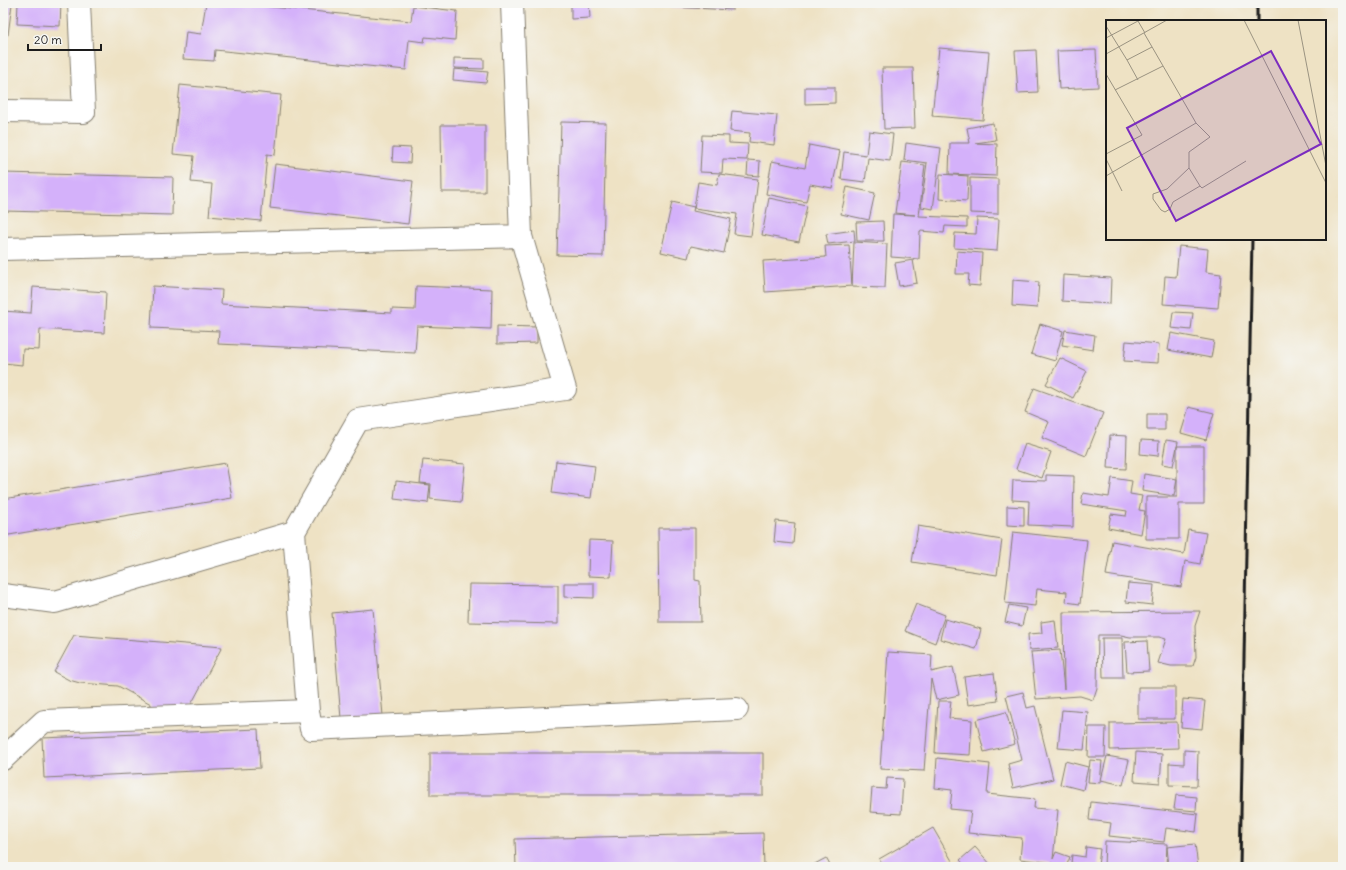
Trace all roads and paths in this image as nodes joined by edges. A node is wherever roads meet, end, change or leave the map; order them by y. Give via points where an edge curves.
1 (79, 3) edge
2 (512, 3) edge
3 (3, 111) edge
4 (521, 236) junction
5 (3, 249) edge
6 (294, 532) junction
7 (3, 595) edge
8 (737, 709) dead end
9 (308, 711) junction
10 (3, 759) edge

1 - 3 street via 84,112
2 - 4 street
4 - 5 street
4 - 6 street via 565,389 358,420
6 - 7 street via 56,602
6 - 9 street
8 - 9 street via 311,729
9 - 10 street via 44,721

